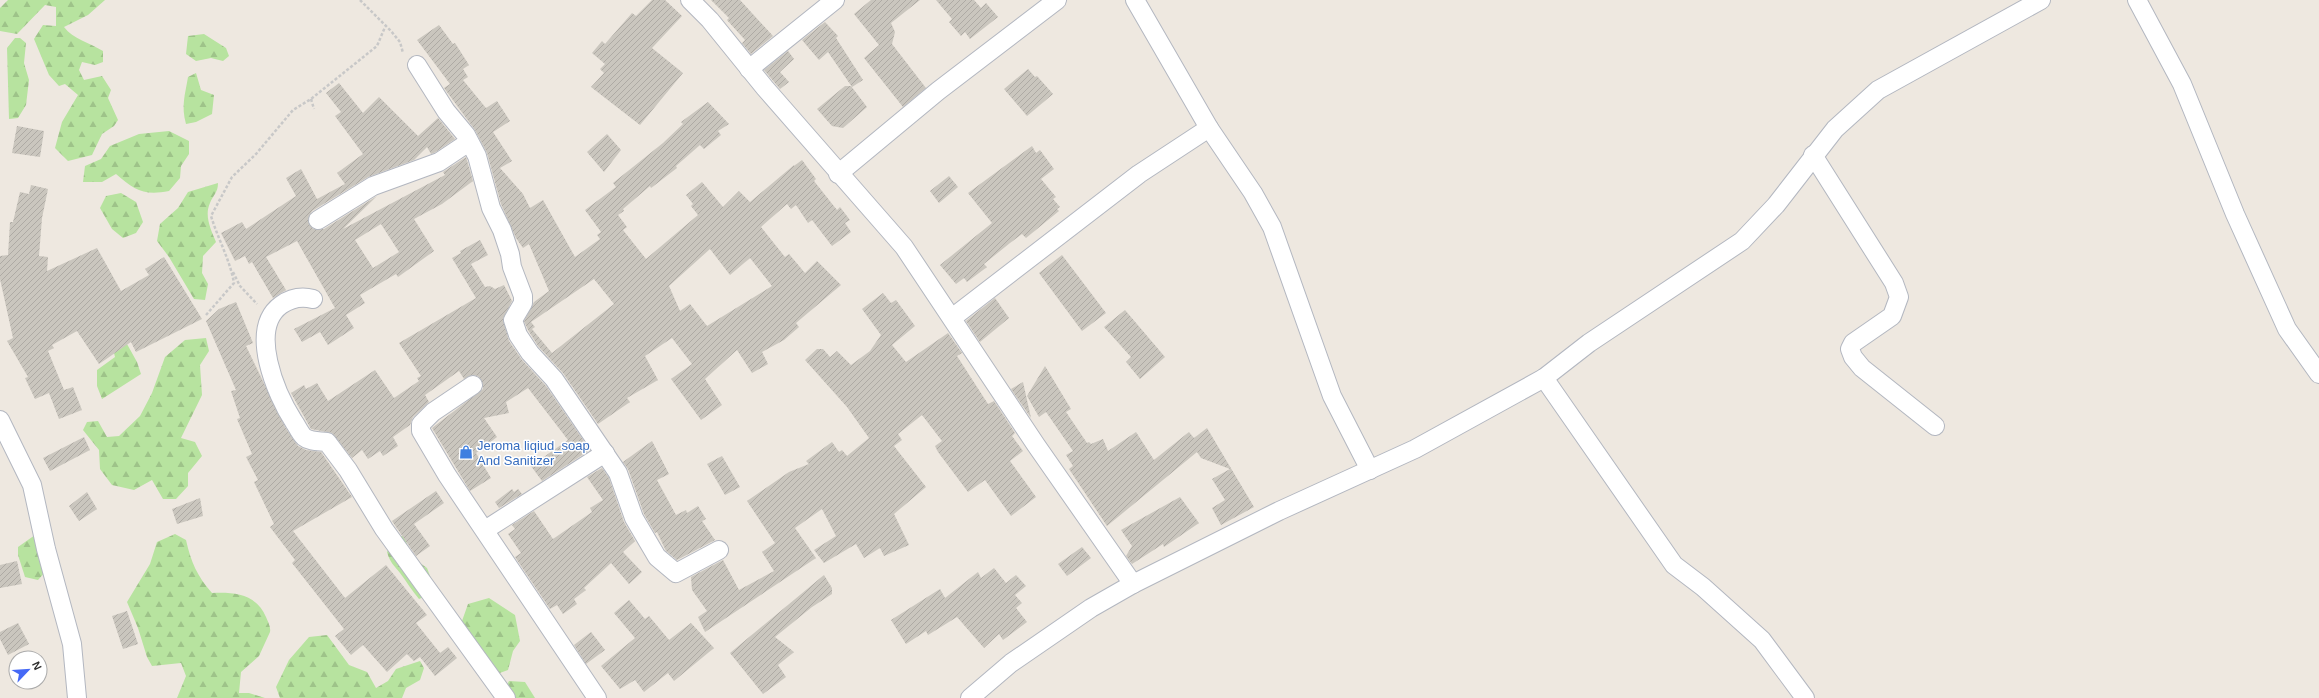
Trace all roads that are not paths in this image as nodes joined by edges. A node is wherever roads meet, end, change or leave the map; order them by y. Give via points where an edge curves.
1 (690, 0) edge
2 (835, 0) edge
3 (1057, 0) edge
4 (1135, 0) edge
5 (2041, 0) edge
6 (2137, 0) edge
7 (417, 65) road end
8 (749, 69) junction
9 (1208, 128) junction
10 (469, 142) junction
11 (1813, 155) junction
12 (838, 174) junction
13 (318, 220) dead end
14 (313, 299) dead end
15 (952, 318) junction
16 (2319, 374) edge
17 (1544, 378) junction
18 (473, 385) dead end
19 (0, 420) edge
20 (1935, 426) dead end
21 (604, 453) junction
22 (1370, 470) junction
23 (485, 530) junction
24 (720, 550) dead end
25 (1133, 584) junction
26 (77, 698) edge
27 (506, 698) edge
28 (597, 698) edge
29 (970, 698) edge
30 (1805, 698) edge

1 - 8 street via 710,20
2 - 8 street
3 - 12 street via 938,91
4 - 9 street
5 - 11 street via 1878,90 1835,129
6 - 16 street via 2182,84 2235,214 2287,329
7 - 10 street
8 - 12 street
9 - 15 street via 1139,174
9 - 22 street via 1253,193 1272,227 1332,396
10 - 13 street via 439,162 373,186
10 - 21 street via 477,156 491,208 502,230 523,296 523,303 513,320 518,335 530,353 554,379
11 - 17 street via 1776,205 1742,240 1588,343
11 - 20 street via 1894,283 1899,297 1892,316 1853,343 1850,349 1853,357 1862,368
12 - 15 street via 904,247
14 - 27 street via 303,296 286,301 273,310 266,324 266,350 281,402 303,436 311,441 327,442 348,470 384,529
15 - 25 street
17 - 22 street via 1416,449
17 - 30 street via 1674,565 1762,640
18 - 23 street via 433,412 421,424 421,431 447,475
19 - 26 street via 32,485 46,549 72,644
21 - 23 street
21 - 24 street via 618,473 634,518 657,557 672,571 676,573
22 - 25 street via 1279,511
23 - 28 street
25 - 29 street via 1091,608 1017,659

